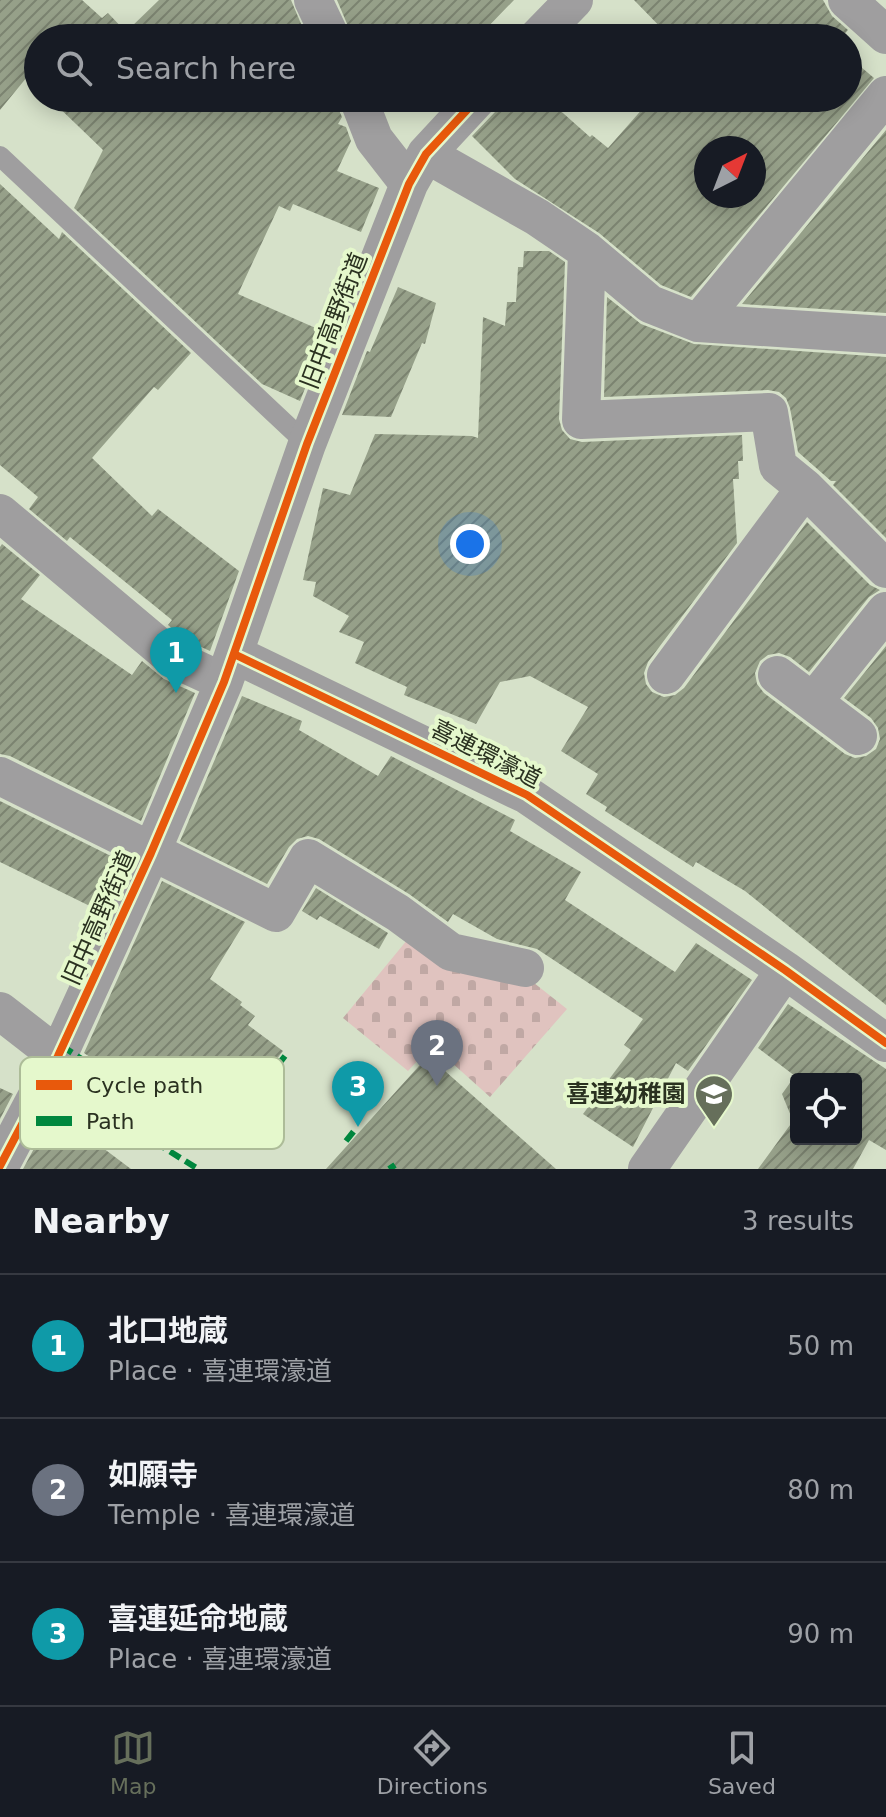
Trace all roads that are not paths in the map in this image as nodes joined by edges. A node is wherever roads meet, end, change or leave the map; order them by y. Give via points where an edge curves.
1 (574, 0) edge
2 (847, 0) edge
3 (551, 24) edge
4 (886, 35) edge
5 (886, 95) edge
6 (363, 112) edge
7 (466, 112) edge
8 (0, 156) edge
9 (418, 169) junction
10 (587, 251) junction
11 (698, 323) junction
12 (886, 335) edge
13 (307, 444) junction
14 (805, 488) junction
15 (0, 513) edge
16 (886, 569) edge
17 (886, 611) edge
18 (229, 668) junction
19 (666, 675) dead end
20 (777, 675) dead end
21 (813, 702) junction
22 (858, 736) dead end
23 (0, 776) edge
24 (151, 853) junction
25 (525, 968) dead end
26 (785, 970) junction
27 (0, 1011) edge
28 (886, 1043) edge
29 (58, 1056) joint
30 (20, 1128) edge
31 (0, 1166) edge
32 (647, 1169) edge

1 - 3 street
2 - 4 street
5 - 11 street
6 - 9 street via 374,139
7 - 9 street
8 - 13 lane
9 - 10 street via 537,217
9 - 13 street, 旧中高野街道
10 - 11 street via 650,304
10 - 14 street via 581,420 769,412 778,466
11 - 12 street
13 - 18 street, 旧中高野街道
14 - 16 street
14 - 19 street
15 - 18 street, 喜連環濠道 via 174,659
17 - 21 street
18 - 24 street, 旧中高野街道
18 - 26 street, 喜連環濠道 via 527,795
20 - 21 street
21 - 22 street
23 - 24 street
24 - 25 street via 276,913 308,858 451,952
24 - 29 street, 旧中高野街道
26 - 28 street, 喜連環濠道
26 - 32 street
27 - 29 street
30 - 31 street, 旧中高野街道

